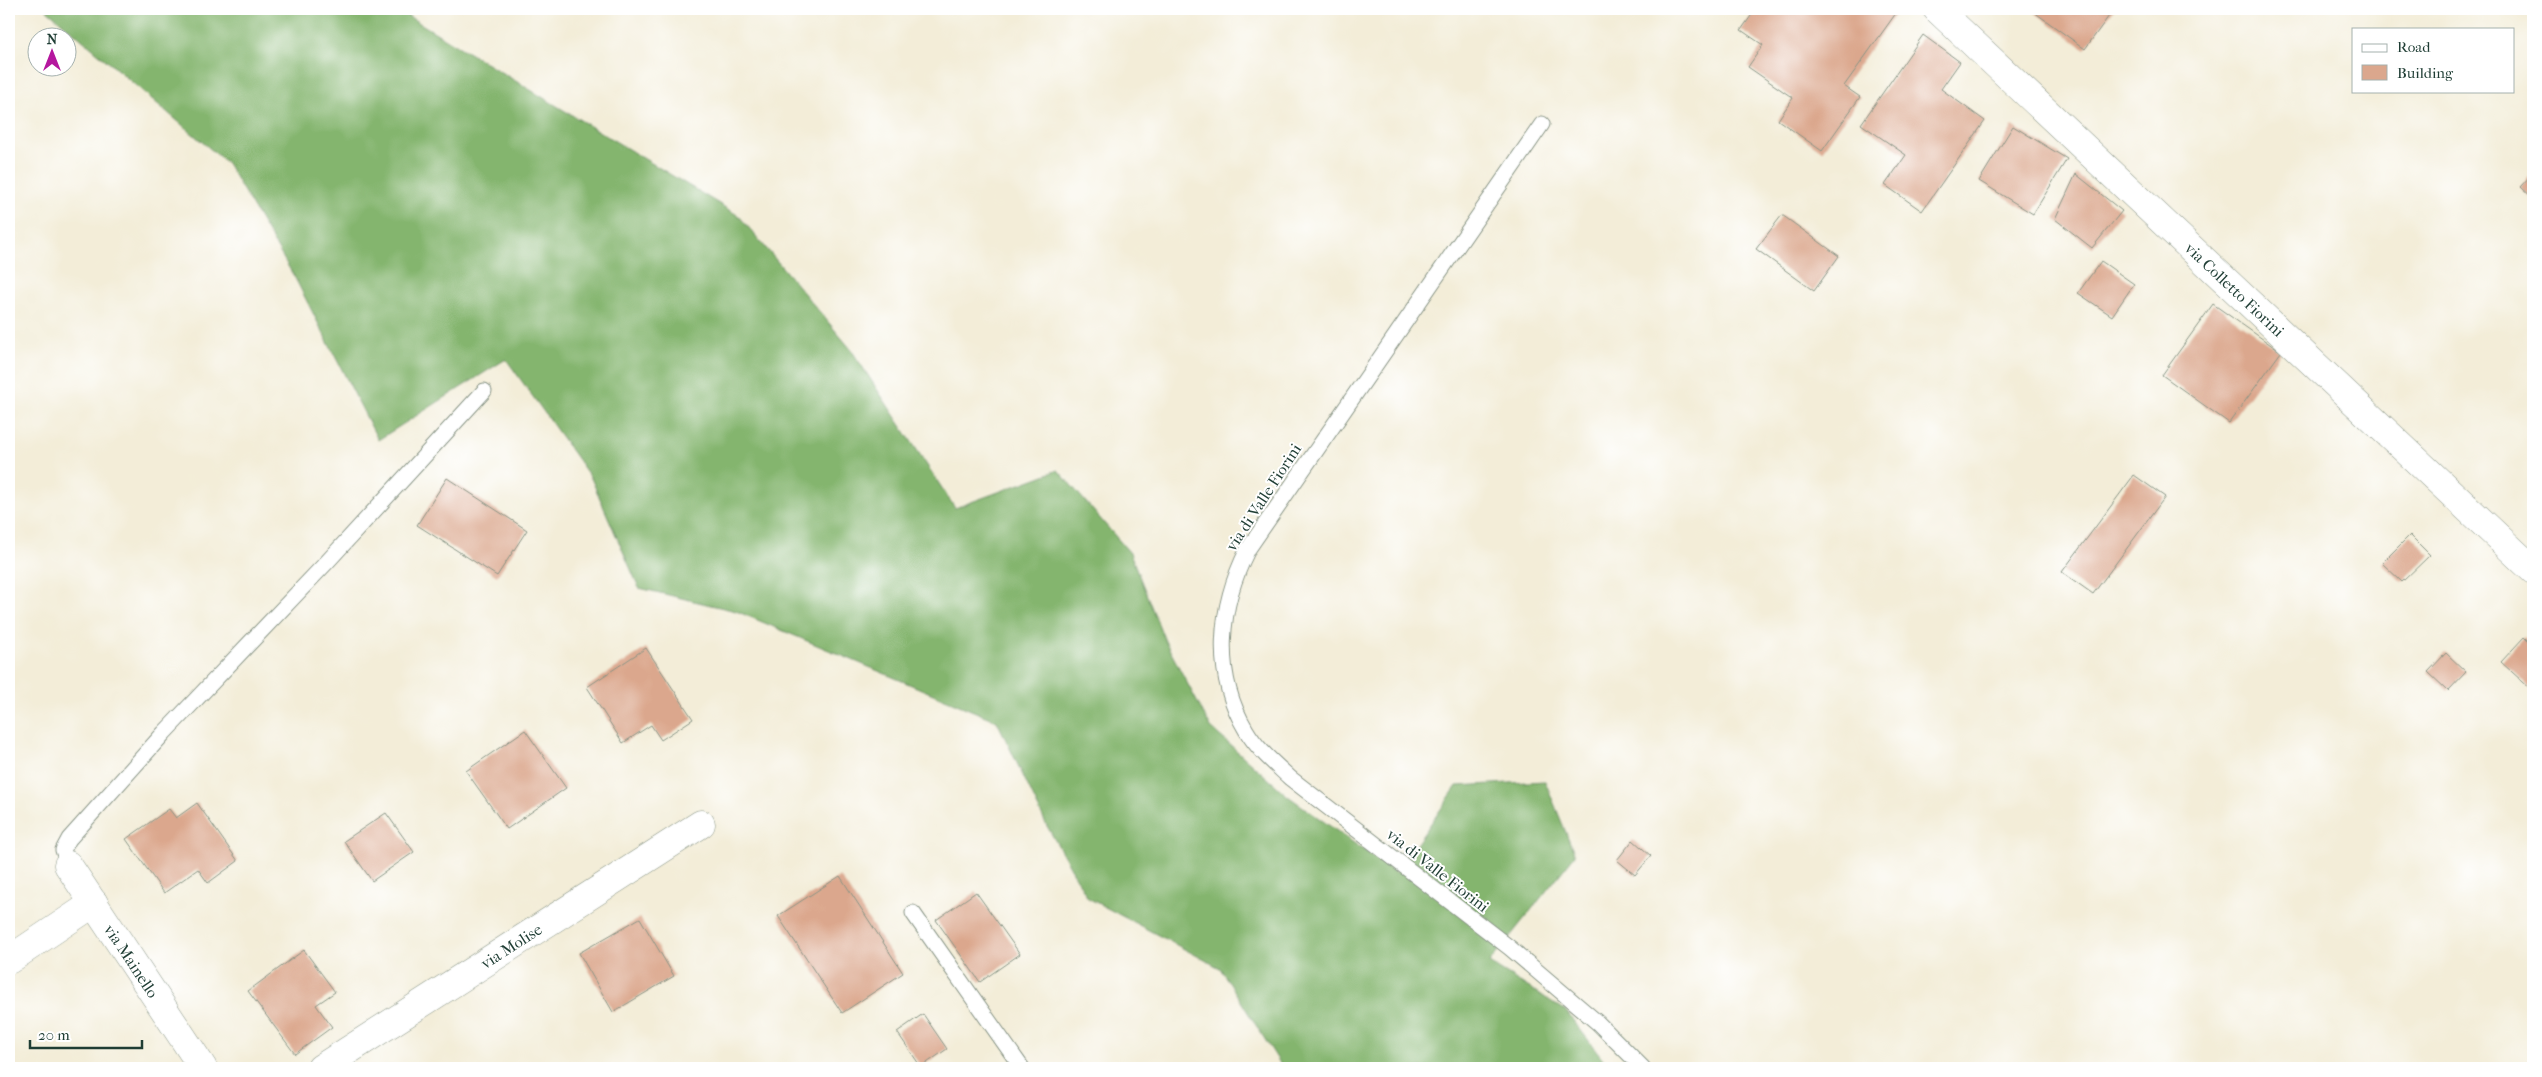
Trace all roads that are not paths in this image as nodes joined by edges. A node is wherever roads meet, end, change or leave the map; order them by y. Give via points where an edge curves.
1 (1937, 9) edge
2 (1542, 124) dead end
3 (484, 391) dead end
4 (2533, 570) edge
5 (701, 824) dead end
6 (68, 865) joint
7 (94, 903) junction
8 (913, 913) dead end
9 (9, 960) edge
10 (203, 1068) edge
11 (321, 1068) edge
12 (1022, 1068) edge
13 (1643, 1068) edge

1 - 4 street, via Colletto Fiorini
2 - 13 lane, via di Valle Fiorini via 1248,549 1229,592 1223,643 1225,669 1228,688 1243,723 1262,752 1290,778 1510,948 1598,1023
3 - 6 lane via 328,562 164,732 69,839 63,850
5 - 11 street, via Molise
6 - 7 street, via Mainello
7 - 9 street
7 - 10 street, via Mainello
8 - 12 lane

